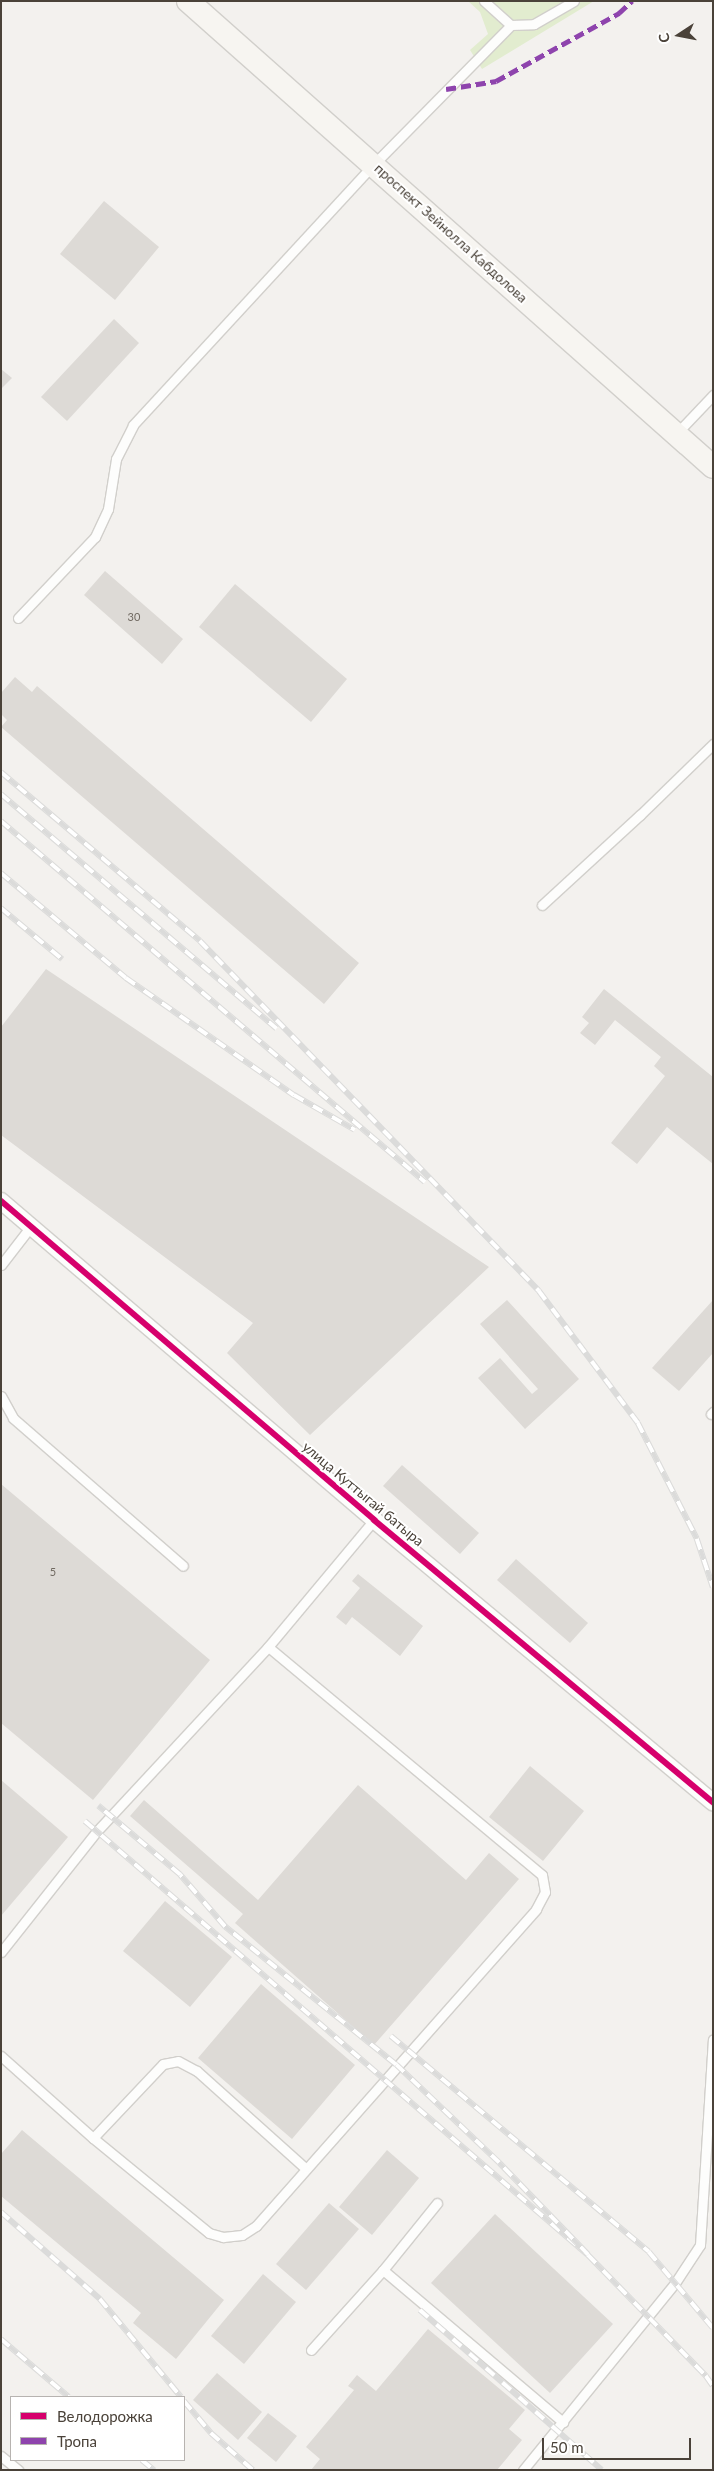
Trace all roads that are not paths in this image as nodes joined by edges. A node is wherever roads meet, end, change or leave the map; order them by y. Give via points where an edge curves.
1 (188, 1) edge
2 (484, 1) edge
3 (574, 1) edge
4 (511, 25) junction
5 (374, 164) junction
6 (713, 395) edge
7 (676, 434) junction
8 (713, 467) edge
9 (18, 618) dead end
10 (713, 744) edge
11 (542, 905) dead end
12 (1, 1201) edge
13 (31, 1226) junction
14 (1, 1265) edge
15 (1, 1396) edge
16 (374, 1520) junction
17 (183, 1566) dead end
18 (268, 1647) junction
19 (713, 1802) edge
20 (1, 1952) edge
21 (713, 2039) edge
22 (1, 2056) edge
23 (93, 2138) junction
24 (305, 2168) junction
25 (438, 2203) dead end
26 (383, 2270) junction
27 (311, 2350) dead end
28 (563, 2422) junction
29 (1, 2456) edge
30 (18, 2470) edge
31 (523, 2470) edge

1 - 5 main road, проспект Зейнолла Кабдолова
2 - 4 lane
3 - 4 lane via 534,24
4 - 5 lane
5 - 7 main road, проспект Зейнолла Кабдолова
5 - 9 lane via 133,425 116,459 108,509 95,536
6 - 7 lane
7 - 8 main road, проспект Зейнолла Кабдолова
10 - 11 lane
12 - 13 street, улица Куттыгай батыра
13 - 14 lane
13 - 16 street, улица Куттыгай батыра
15 - 17 lane via 14,1418
16 - 18 lane
16 - 19 street, улица Куттыгай батыра
18 - 20 lane via 97,1832
18 - 24 lane via 542,1875 545,1892 536,1908
21 - 28 lane via 700,2245 675,2283
22 - 23 lane
23 - 24 lane via 209,2233 223,2237 242,2235 256,2226
23 - 24 lane via 163,2064 178,2060 197,2071
25 - 26 lane
26 - 27 lane
26 - 28 lane
28 - 31 lane
29 - 30 lane

